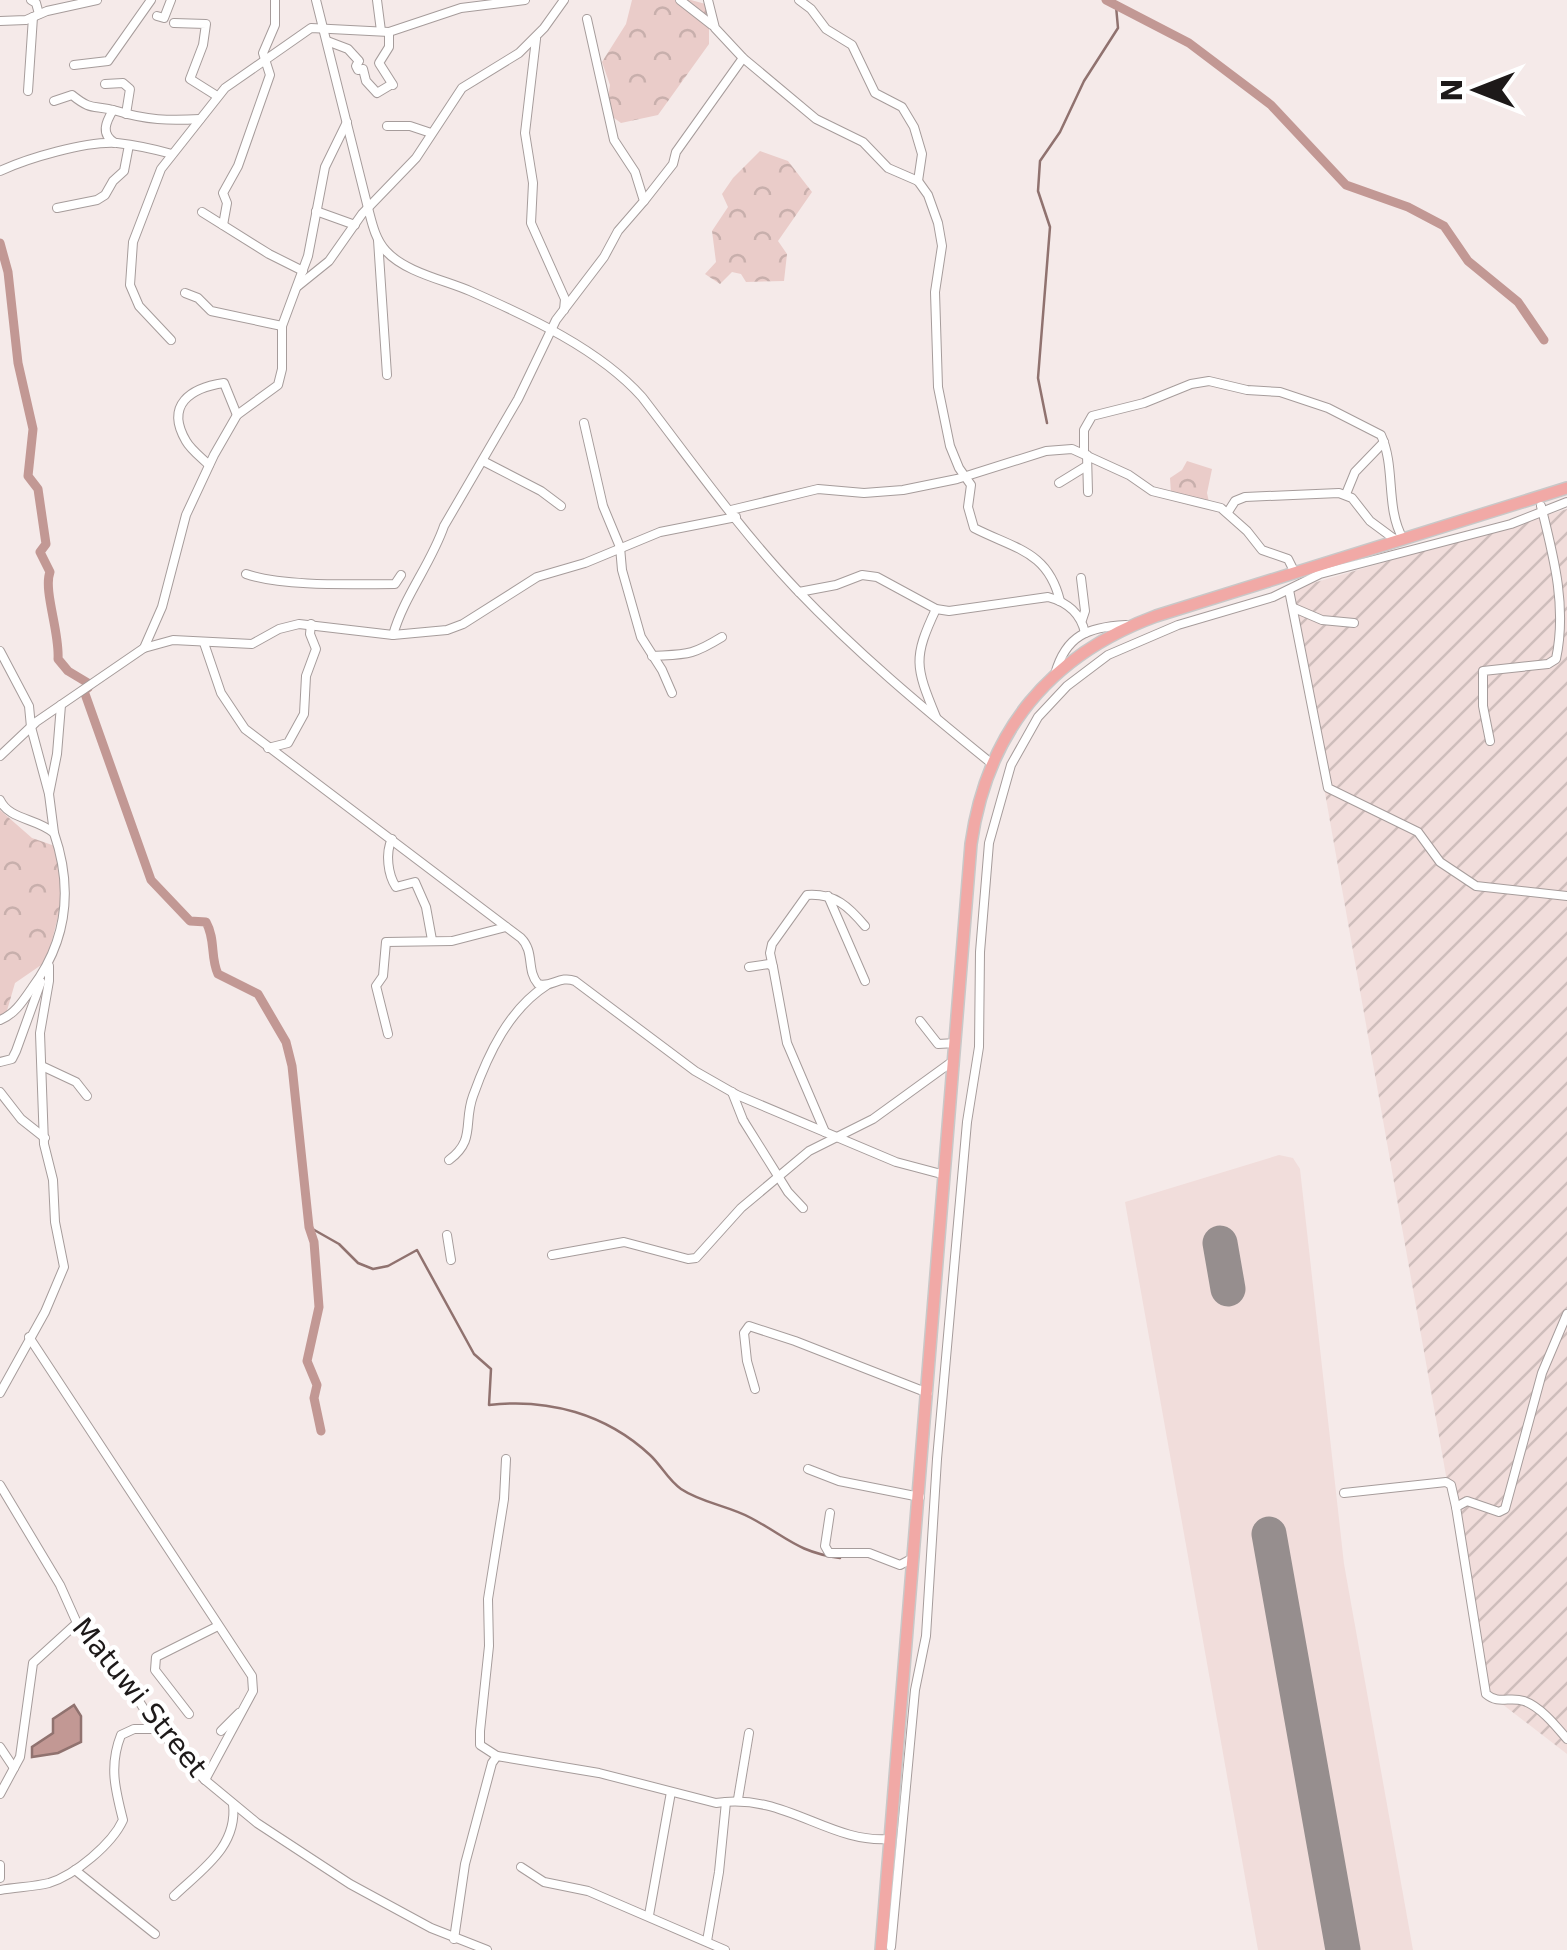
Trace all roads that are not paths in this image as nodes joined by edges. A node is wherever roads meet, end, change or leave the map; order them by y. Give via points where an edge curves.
1 (31, 0) edge
2 (98, 0) edge
3 (151, 0) edge
4 (171, 0) edge
5 (274, 0) edge
6 (316, 0) edge
7 (378, 0) edge
8 (525, 0) edge
9 (564, 0) edge
10 (680, 0) edge
11 (708, 0) edge
12 (798, 0) edge
13 (74, 4) edge
14 (36, 16) junction
15 (157, 16) dead end
16 (587, 19) dead end
17 (0, 21) edge
18 (174, 22) dead end
19 (324, 28) junction
20 (715, 28) junction
21 (385, 32) junction
22 (538, 36) junction
23 (327, 41) junction
24 (743, 58) junction
25 (264, 60) junction
26 (74, 66) dead end
27 (105, 84) dead end
28 (28, 92) dead end
29 (218, 96) junction
30 (54, 101) dead end
31 (113, 110) junction
32 (126, 114) junction
33 (200, 119) junction
34 (346, 122) junction
35 (387, 126) dead end
36 (431, 133) junction
37 (114, 143) junction
38 (129, 145) junction
39 (172, 154) junction
40 (0, 172) edge
41 (918, 181) junction
42 (644, 201) junction
43 (58, 208) dead end
44 (368, 208) junction
45 (316, 211) junction
46 (202, 212) dead end
47 (355, 224) junction
48 (223, 225) junction
49 (377, 238) junction
50 (303, 271) junction
51 (298, 286) junction
52 (185, 293) dead end
53 (563, 312) junction
54 (282, 326) junction
55 (551, 332) junction
56 (564, 339) junction
57 (172, 340) dead end
58 (387, 376) dead end
59 (237, 415) junction
60 (584, 422) dead end
61 (1384, 442) junction
62 (1086, 454) junction
63 (483, 461) junction
64 (209, 464) junction
65 (1085, 467) junction
66 (967, 477) junction
67 (1059, 483) dead end
68 (1567, 488) edge
69 (1088, 492) dead end
70 (1346, 494) junction
71 (1567, 502) edge
72 (1540, 504) junction
73 (561, 506) dead end
74 (1228, 512) junction
75 (733, 514) junction
76 (1400, 540) junction
77 (620, 547) junction
78 (246, 574) dead end
79 (1290, 574) junction
80 (401, 575) dead end
81 (1080, 578) dead end
82 (1289, 590) junction
83 (799, 592) junction
84 (1060, 602) junction
85 (1294, 608) junction
86 (936, 609) junction
87 (1082, 620) junction
88 (1354, 623) dead end
89 (311, 624) junction
90 (1130, 625) junction
91 (1085, 633) junction
92 (393, 635) junction
93 (722, 637) dead end
94 (204, 643) junction
95 (144, 648) junction
96 (1563, 649) edge
97 (0, 650) edge
98 (652, 656) junction
99 (1055, 674) junction
100 (672, 693) dead end
101 (61, 704) junction
102 (938, 721) junction
103 (31, 727) junction
104 (1490, 740) dead end
105 (268, 748) junction
106 (2, 754) edge
107 (991, 763) junction
108 (0, 764) edge
109 (48, 794) junction
110 (0, 800) edge
111 (54, 834) junction
112 (392, 840) junction
113 (828, 896) junction
114 (1567, 896) edge
115 (865, 926) dead end
116 (506, 927) junction
117 (432, 940) junction
118 (748, 966) dead end
119 (774, 966) junction
120 (46, 969) junction
121 (866, 981) dead end
122 (546, 985) junction
123 (0, 1020) edge
124 (920, 1020) dead end
125 (388, 1034) dead end
126 (956, 1043) junction
127 (955, 1060) junction
128 (0, 1062) edge
129 (44, 1067) junction
130 (0, 1092) edge
131 (732, 1092) junction
132 (87, 1096) dead end
133 (825, 1132) junction
134 (835, 1137) junction
135 (45, 1138) junction
136 (449, 1160) dead end
137 (962, 1176) junction
138 (780, 1178) junction
139 (945, 1181) junction
140 (804, 1208) dead end
141 (446, 1235) dead end
142 (552, 1255) dead end
143 (451, 1260) dead end
144 (1567, 1314) edge
145 (29, 1337) junction
146 (755, 1389) dead end
147 (0, 1392) edge
148 (928, 1393) junction
149 (506, 1460) dead end
150 (808, 1469) dead end
151 (0, 1485) edge
152 (1344, 1492) dead end
153 (920, 1497) junction
154 (1456, 1507) junction
155 (830, 1513) dead end
156 (915, 1557) junction
157 (77, 1623) junction
158 (218, 1626) junction
159 (246, 1706) junction
160 (189, 1714) dead end
161 (158, 1729) junction
162 (221, 1731) dead end
163 (749, 1733) dead end
164 (1567, 1738) edge
165 (0, 1747) edge
166 (497, 1756) junction
167 (14, 1769) junction
168 (205, 1780) junction
169 (670, 1792) junction
170 (0, 1794) edge
171 (738, 1799) junction
172 (726, 1802) junction
173 (234, 1804) junction
174 (890, 1839) junction
175 (0, 1865) edge
176 (521, 1867) dead end
177 (75, 1870) junction
178 (0, 1878) edge
179 (0, 1890) edge
180 (174, 1896) dead end
181 (649, 1915) junction
182 (155, 1934) dead end
183 (454, 1939) junction
184 (707, 1941) junction
185 (886, 1948) edge
186 (486, 1950) edge
187 (725, 1950) edge

1 - 14 street
2 - 13 street
3 - 26 street via 108,61
4 - 15 street via 164,18
5 - 25 street
6 - 19 street
7 - 21 street
8 - 21 street via 461,8
9 - 22 street
10 - 20 street
11 - 20 street
12 - 41 street via 852,45 876,92 902,107 922,154
13 - 14 street
14 - 17 street
14 - 28 street
16 - 42 street via 614,140
18 - 29 street via 206,24 190,79
19 - 21 street
19 - 23 street
19 - 25 street via 302,32
20 - 24 street
21 - 23 street via 389,47 380,63 393,85 377,93 352,52
22 - 36 street via 462,88
22 - 53 street via 525,133 531,223 565,299
23 - 34 street
24 - 41 street via 816,119
24 - 42 street
25 - 29 street
25 - 48 street via 270,75 223,193
27 - 32 street via 130,89
29 - 33 street
30 - 31 street via 72,94 87,107
31 - 32 street
31 - 37 street via 105,128
32 - 33 street
33 - 39 street
34 - 44 street
34 - 45 street via 325,167
35 - 36 street
36 - 44 street
37 - 38 street
37 - 40 street
38 - 39 street
38 - 43 street via 124,171 105,195
39 - 57 street via 133,242 129,280 139,306
41 - 66 street via 934,209 942,246 935,292 938,386 950,446
42 - 53 street
44 - 47 street
44 - 49 street
45 - 47 street
45 - 50 street
46 - 48 street
47 - 51 street via 330,260
48 - 50 street
49 - 55 street via 404,264
49 - 58 street
50 - 51 street
51 - 54 street
52 - 54 street via 211,311
53 - 55 street
53 - 56 street
54 - 59 street via 278,385
55 - 56 street
55 - 63 street
56 - 75 street via 629,382
59 - 64 street
59 - 64 street via 224,383 192,392 178,406 186,442
60 - 77 street via 602,503
61 - 62 street via 1352,419 1280,392 1204,381 1092,416 1084,430
61 - 70 street via 1355,472
61 - 76 street
62 - 65 street
62 - 66 street via 1052,450
62 - 74 street via 1152,490
63 - 73 street
63 - 92 street
64 - 95 street
65 - 67 street
65 - 69 street
66 - 75 street via 884,492 818,490
66 - 84 street via 971,525 1047,568
68 - 72 main road
70 - 74 street via 1244,497
70 - 76 street
71 - 72 street
72 - 76 main road
72 - 82 street via 1512,524 1320,574
72 - 96 street via 1564,596
74 - 79 street via 1262,550 1288,560
75 - 77 street
75 - 83 street
76 - 79 main road
77 - 92 street via 527,581 456,627
77 - 98 street via 638,629
78 - 80 street via 368,584 396,584
79 - 82 street
79 - 90 main road
81 - 87 street
82 - 85 street
82 - 137 street via 1108,655 1066,686 1024,738 989,843 979,1047
83 - 86 street via 872,575
83 - 102 street
84 - 86 street via 1037,597
84 - 87 street
85 - 88 street
85 - 114 street via 1328,788 1418,832 1440,862 1472,884
86 - 102 street via 918,652
87 - 91 street
89 - 92 street
89 - 94 street via 289,626 252,644
89 - 105 street via 316,649 302,720 288,743
90 - 91 street
90 - 99 main road
91 - 99 street via 1063,651
93 - 98 street via 698,654
94 - 95 street via 173,640
94 - 105 street via 228,707
95 - 101 street
96 - 104 street via 1548,664 1483,671
97 - 103 street via 29,706
98 - 100 street
99 - 107 main road
101 - 103 street
101 - 109 street
102 - 107 street
103 - 106 street
103 - 109 street
105 - 112 street
106 - 108 street
107 - 126 main road via 971,844
109 - 111 street
110 - 111 street via 10,813
111 - 120 street via 66,896
112 - 116 street
112 - 117 street via 392,884 415,882
113 - 115 street
113 - 119 street via 807,895 772,944
113 - 121 street
116 - 117 street
116 - 122 street via 528,946 533,977
117 - 125 street via 384,946 376,986
118 - 119 street
119 - 133 street via 787,1043
120 - 123 street via 18,1008
120 - 128 street via 16,1051
120 - 129 street
122 - 131 street via 575,981
122 - 136 street via 510,1019 473,1096 465,1145
124 - 126 street via 938,1044
126 - 127 main road
127 - 134 street via 873,1119
127 - 139 main road
129 - 132 street via 76,1082
129 - 135 street
130 - 135 street
131 - 133 street
131 - 138 street
133 - 134 street
134 - 138 street
134 - 139 street
135 - 145 street via 64,1267
137 - 139 street
137 - 185 street via 926,1636
138 - 140 street
138 - 142 street via 694,1259 628,1242
139 - 148 main road
141 - 143 street
144 - 154 street via 1539,1384 1505,1510 1467,1501
145 - 147 street
145 - 158 street
146 - 148 street via 744,1348 744,1330 752,1326
148 - 153 main road
149 - 166 street via 480,1731 480,1744
150 - 153 street
151 - 157 street, Matuwi Street
152 - 154 street via 1446,1482
153 - 156 main road
154 - 164 street via 1486,1694 1524,1701
155 - 156 street via 829,1553 869,1553 902,1565
156 - 174 main road
157 - 161 street, Matuwi Street via 106,1650
157 - 167 street via 33,1663
158 - 159 street via 252,1676
158 - 160 street via 154,1662
159 - 162 street
159 - 168 street
161 - 168 street, Matuwi Street
161 - 177 street via 121,1735 113,1755 122,1825
163 - 171 street
165 - 167 street
166 - 169 street
166 - 183 street via 465,1864
167 - 170 street
168 - 173 street, Matuwi Street
169 - 172 street
169 - 181 street
171 - 172 street
171 - 174 street via 859,1838
172 - 184 street
173 - 180 street via 227,1842
173 - 183 street, Matuwi Street via 339,1878
174 - 185 main road
175 - 178 street
176 - 181 street via 544,1882
177 - 179 street via 51,1882
177 - 182 street
181 - 184 street
183 - 186 street, Matuwi Street
184 - 187 street

